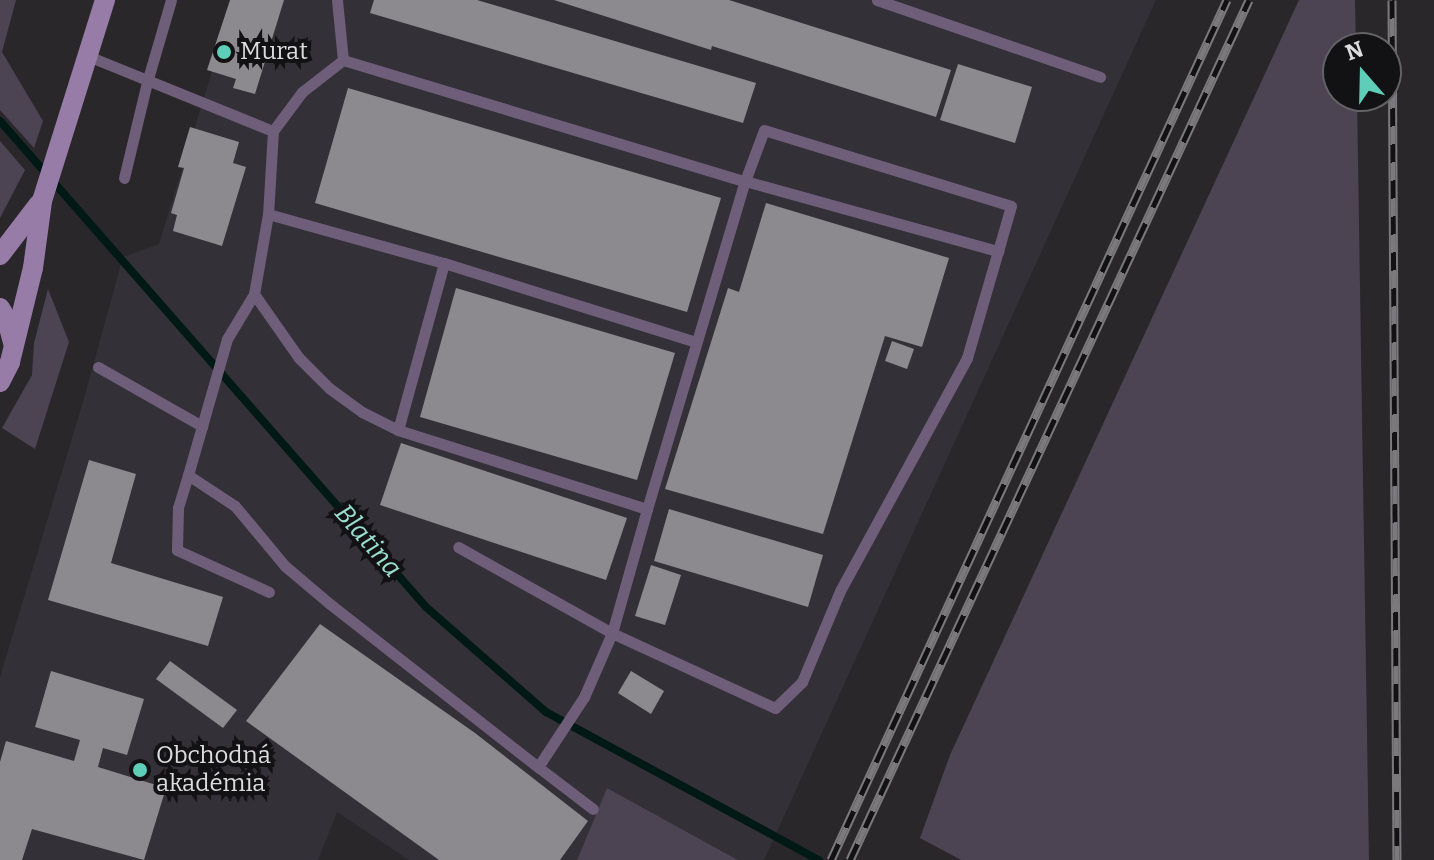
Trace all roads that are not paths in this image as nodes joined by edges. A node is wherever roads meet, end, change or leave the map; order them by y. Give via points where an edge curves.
1 (105, 0) edge
2 (171, 0) edge
3 (337, 0) edge
4 (877, 0) edge
5 (88, 56) junction
6 (343, 60) junction
7 (1100, 77) dead end
8 (147, 82) junction
9 (273, 131) junction
10 (124, 178) dead end
11 (745, 181) junction
12 (42, 201) junction
13 (268, 214) junction
14 (998, 251) junction
15 (0, 255) edge
16 (444, 263) junction
17 (254, 294) junction
18 (0, 308) edge
19 (696, 342) junction
20 (13, 343) junction
21 (98, 367) dead end
22 (0, 382) edge
23 (202, 426) junction
24 (398, 430) junction
25 (188, 475) junction
26 (647, 509) junction
27 (458, 547) dead end
28 (269, 592) dead end
29 (612, 633) junction
30 (538, 767) junction
31 (593, 809) dead end

1 - 5 main road
2 - 8 lane
3 - 6 lane
4 - 7 lane
5 - 8 lane
5 - 12 main road
6 - 9 lane via 302,92
6 - 11 lane
8 - 9 lane
8 - 10 lane
9 - 13 lane
11 - 14 lane
11 - 14 lane via 764,130 1011,206
11 - 19 lane
12 - 15 main road
12 - 20 main road via 33,268
13 - 16 lane
13 - 17 lane
14 - 29 lane via 967,358 840,591 802,682 775,708
16 - 19 lane
16 - 24 lane
17 - 23 lane via 227,339
17 - 24 lane via 299,358 329,388
18 - 20 main road
19 - 26 lane
20 - 22 main road
21 - 23 lane
23 - 25 lane
24 - 26 lane
25 - 28 lane via 178,508 177,550
25 - 30 lane via 235,506 285,566
26 - 29 lane
27 - 29 lane
29 - 30 lane via 584,697
30 - 31 lane

